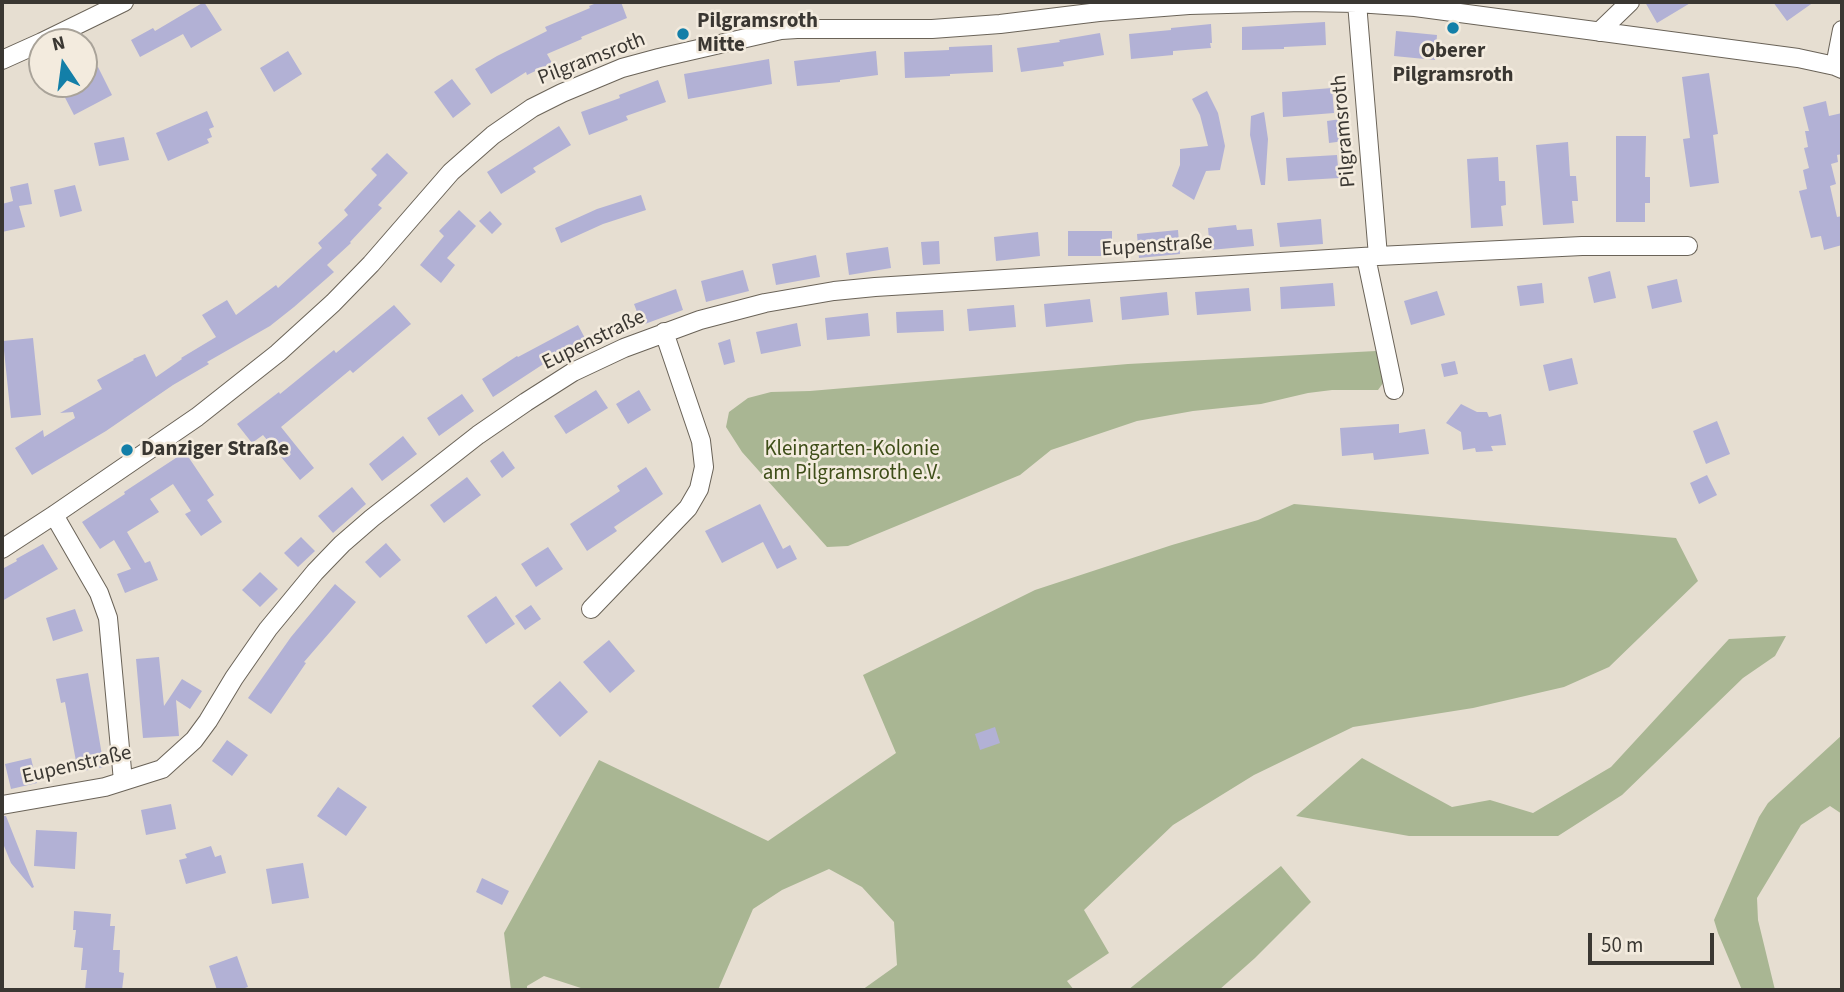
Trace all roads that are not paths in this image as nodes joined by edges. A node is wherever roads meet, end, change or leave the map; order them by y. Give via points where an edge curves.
1 (124, 2) edge
2 (1630, 2) edge
3 (1357, 3) edge
4 (1099, 7) edge
5 (71, 28) edge
6 (1842, 30) edge
7 (1600, 32) junction
8 (28, 48) edge
9 (2, 60) edge
10 (1839, 67) edge
11 (1688, 246) dead end
12 (1372, 256) junction
13 (664, 332) junction
14 (1394, 390) dead end
15 (54, 515) junction
16 (2, 549) edge
17 (591, 610) dead end
18 (123, 781) junction
19 (2, 806) edge

1 - 5 street
2 - 7 street
3 - 4 street, Pilgramsroth
3 - 7 street, Pilgramsroth
3 - 12 street, Pilgramsroth
4 - 15 street, Pilgramsroth via 974,26 781,30 622,68 562,93 493,135 451,172 371,264 278,353 197,416
6 - 10 street
7 - 10 street, Pilgramsroth
8 - 9 street
11 - 12 street, Eupenstraße
12 - 13 street, Eupenstraße via 834,291 765,303
12 - 14 street
13 - 17 street via 701,442 704,467 699,489 688,508
13 - 18 street, Eupenstraße via 573,372 478,435 372,518 315,572 268,629 194,740 162,769
15 - 16 street, Pilgramsroth
15 - 18 street via 99,593 108,618
18 - 19 street, Eupenstraße

